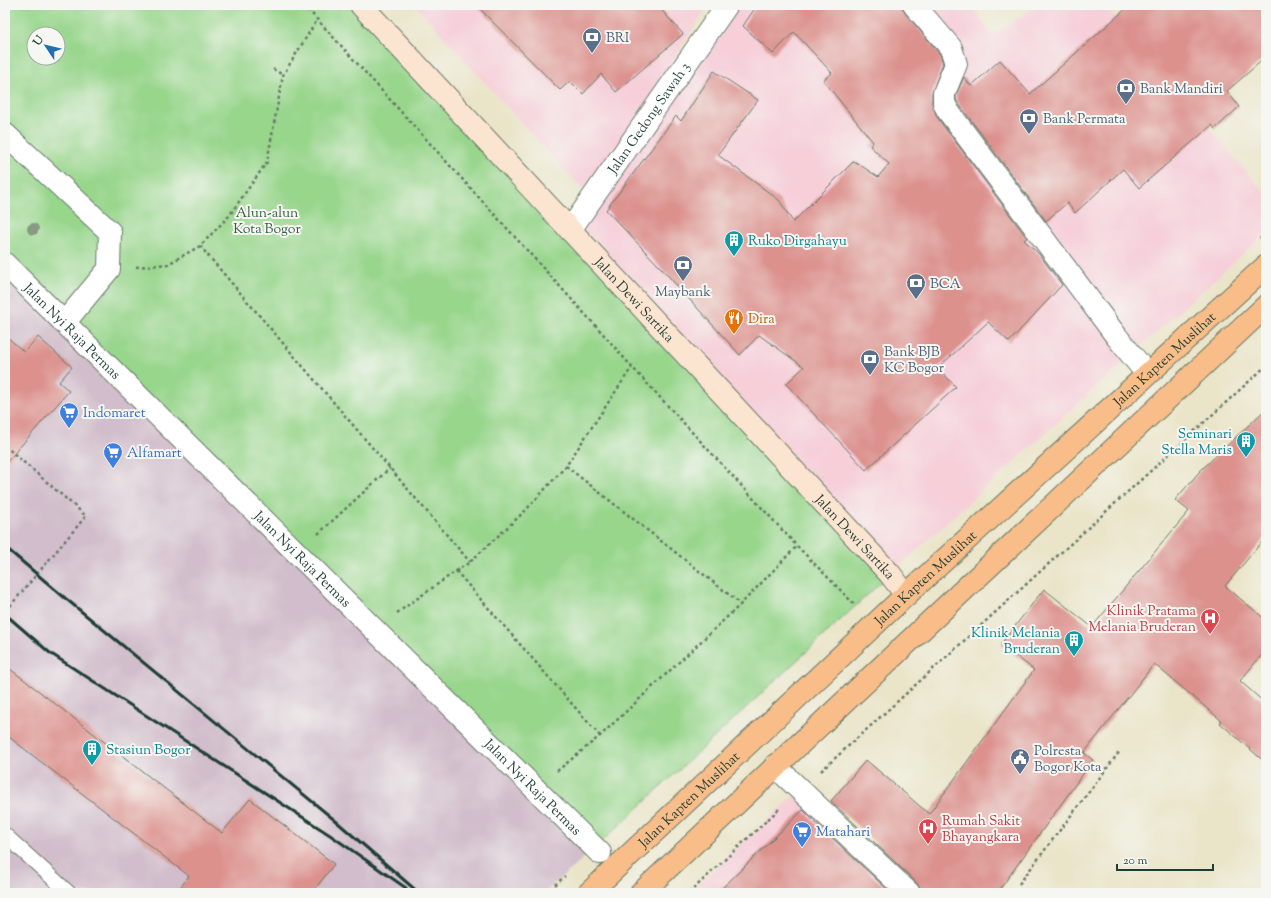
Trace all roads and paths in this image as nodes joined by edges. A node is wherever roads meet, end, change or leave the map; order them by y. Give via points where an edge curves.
1 (304, 5) edge
2 (361, 5) edge
3 (727, 5) edge
4 (914, 5) edge
5 (317, 20) junction
6 (273, 69) dead end
7 (283, 75) junction
8 (5, 134) edge
9 (570, 230) junction
10 (200, 246) junction
11 (5, 264) edge
12 (1266, 266) edge
13 (109, 269) junction
14 (1266, 306) edge
15 (64, 323) junction
16 (1266, 366) edge
17 (632, 367) junction
18 (1147, 374) junction
19 (5, 446) edge
20 (566, 466) junction
21 (390, 468) junction
22 (797, 546) junction
23 (297, 554) junction
24 (470, 562) junction
25 (456, 571) junction
26 (906, 595) junction
27 (741, 604) junction
28 (856, 606) dead end
29 (5, 612) edge
30 (374, 630) junction
31 (600, 736) junction
32 (1120, 751) dead end
33 (775, 766) junction
34 (535, 789) junction
35 (800, 790) junction
36 (5, 835) edge
37 (600, 853) dead end
38 (1019, 884) dead end
39 (69, 893) edge
40 (589, 893) edge
41 (641, 893) edge
42 (688, 893) edge
43 (909, 893) edge

1 - 5 path
2 - 9 street, Jalan Dewi Sartika
3 - 9 street, Jalan Gedong Sawah 3
4 - 18 street via 951,48 956,64 944,93 944,103 948,111
5 - 7 path
5 - 17 path
6 - 7 path
7 - 10 path via 267,162 229,216
8 - 13 street via 110,232
9 - 26 street, Jalan Dewi Sartika via 890,574
10 - 13 path via 168,264
10 - 21 path
11 - 15 street, Jalan Nyi Raja Permas
12 - 18 main road, Jalan Kapten Muslihat
13 - 15 street
14 - 33 main road
15 - 23 street, Jalan Nyi Raja Permas
16 - 35 path
17 - 20 path
17 - 22 path
18 - 26 main road, Jalan Kapten Muslihat
19 - 29 path via 86,516
20 - 24 path via 525,511
20 - 27 path
21 - 23 path
21 - 24 path
22 - 27 path
22 - 28 path
23 - 30 street, Jalan Nyi Raja Permas
24 - 25 path
25 - 30 path
25 - 31 path
26 - 40 main road, Jalan Kapten Muslihat
27 - 31 path
30 - 34 street, Jalan Nyi Raja Permas
31 - 34 path
32 - 38 path
33 - 35 street
33 - 41 main road
34 - 37 street, Jalan Nyi Raja Permas
35 - 42 path
35 - 43 street
36 - 39 lane

